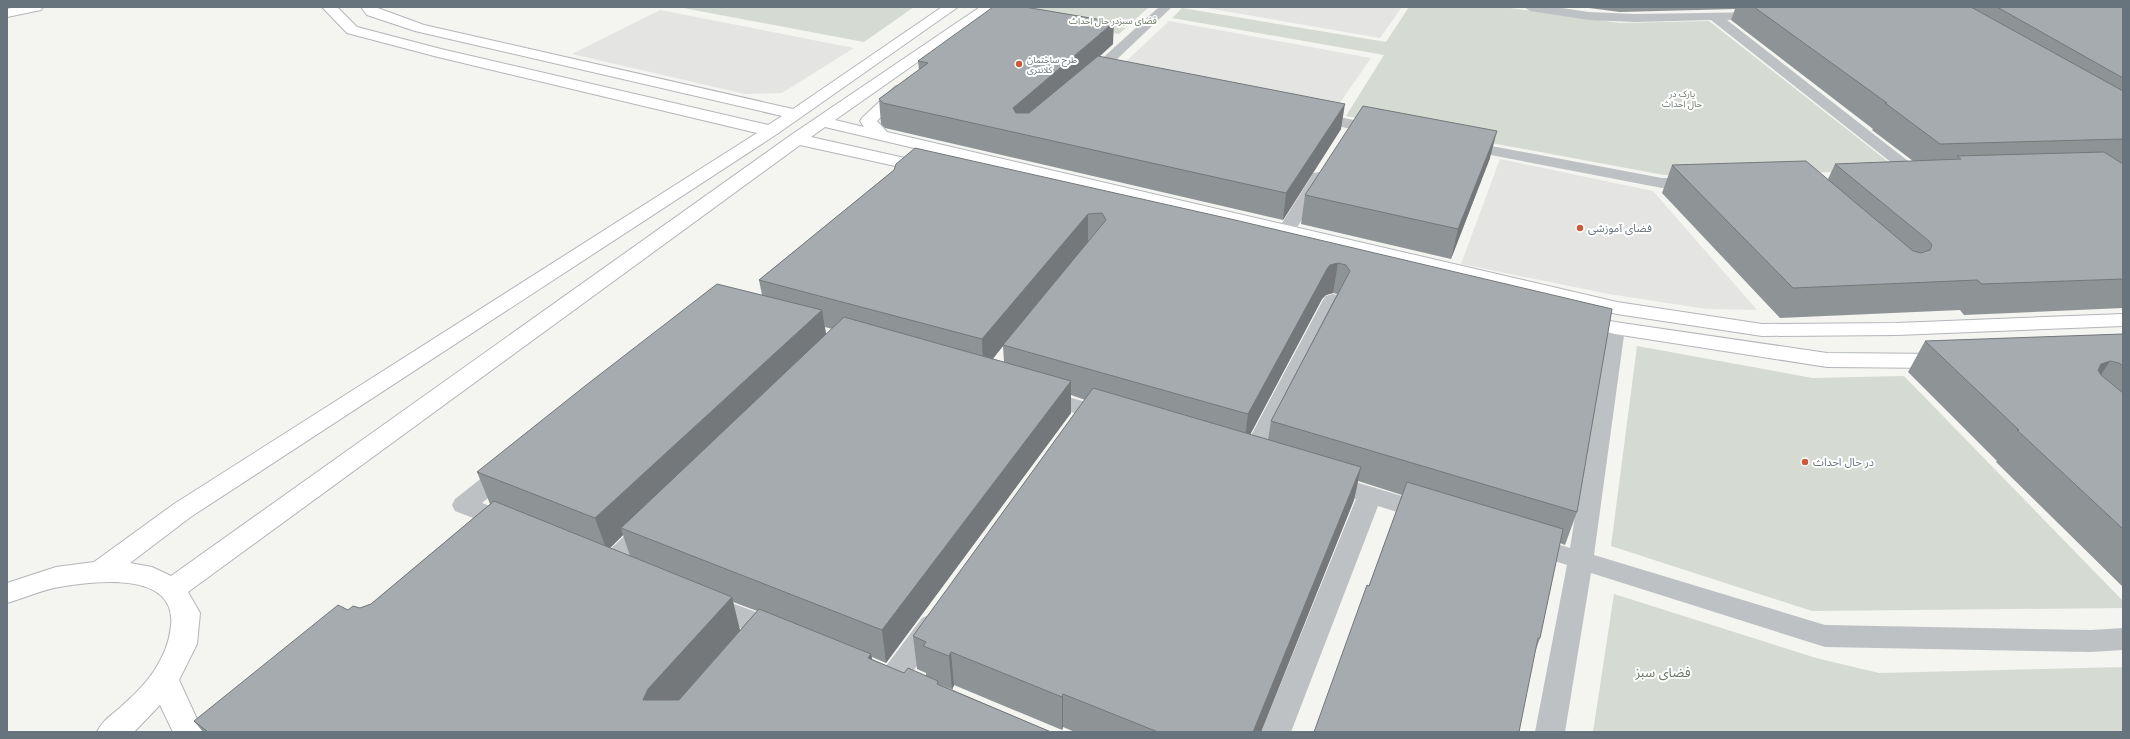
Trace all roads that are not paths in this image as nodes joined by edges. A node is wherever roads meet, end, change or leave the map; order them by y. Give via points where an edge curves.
1 (36, 7) edge
2 (329, 7) edge
3 (368, 7) edge
4 (934, 7) edge
5 (951, 7) edge
6 (989, 7) edge
7 (1166, 7) edge
8 (1530, 7) edge
9 (1604, 7) edge
10 (7, 13) edge
11 (1770, 15) edge
12 (1714, 16) junction
13 (1616, 17) junction
14 (1113, 40) dead end
15 (1128, 42) junction
16 (925, 68) edge
17 (905, 76) junction
18 (1078, 87) edge
19 (809, 88) dead end
20 (792, 106) junction
21 (1301, 115) edge
22 (824, 122) junction
23 (771, 131) junction
24 (1392, 132) edge
25 (882, 136) junction
26 (797, 139) junction
27 (1453, 144) edge
28 (1328, 165) edge
29 (943, 172) edge
30 (1900, 179) edge
31 (1707, 182) edge
32 (1286, 231) junction
33 (1333, 300) edge
34 (1561, 315) edge
35 (2123, 320) edge
36 (1615, 328) junction
37 (1962, 361) edge
38 (1026, 391) edge
39 (1123, 420) edge
40 (1228, 451) edge
41 (1251, 458) junction
42 (519, 459) edge
43 (1273, 465) edge
44 (1310, 476) edge
45 (1370, 495) junction
46 (662, 515) edge
47 (1445, 518) edge
48 (505, 529) edge
49 (1513, 539) edge
50 (1581, 560) junction
51 (611, 564) edge
52 (101, 571) junction
53 (172, 590) junction
54 (7, 592) edge
55 (691, 597) edge
56 (944, 608) edge
57 (2123, 639) edge
58 (800, 641) edge
59 (893, 679) edge
60 (164, 680) junction
61 (112, 732) edge
62 (188, 732) edge
63 (1276, 732) edge
64 (1550, 732) edge

1 - 10 street
2 - 23 street via 352,30 438,53
3 - 20 street via 372,12 420,28 749,104
4 - 19 street
5 - 20 street
6 - 17 street
7 - 15 street
8 - 13 street via 1589,16
9 - 13 street
11 - 12 street
12 - 13 street
12 - 30 street via 1930,178
14 - 15 street
15 - 18 street via 1104,74
16 - 17 street
17 - 22 street
17 - 25 street via 893,95 868,121
20 - 23 street
21 - 24 street via 1349,131
22 - 25 street
22 - 26 street
23 - 52 street via 183,510
25 - 32 street
26 - 29 street
26 - 53 street
27 - 31 street via 1662,183
28 - 32 street
32 - 35 street via 1617,308 1762,330 1897,329
33 - 41 street
34 - 36 street
36 - 37 street via 1827,360
36 - 50 street
38 - 39 street via 1079,419
40 - 41 street
41 - 43 street
42 - 48 street via 464,505
44 - 45 street
45 - 47 street
45 - 63 street
46 - 51 street
49 - 50 street
50 - 57 street via 1825,636 2091,641
50 - 64 street
52 - 53 street via 143,574
52 - 54 street via 56,577
53 - 60 street via 186,613 183,644
55 - 58 street via 756,635
56 - 59 street
60 - 61 street via 135,713
60 - 62 street

